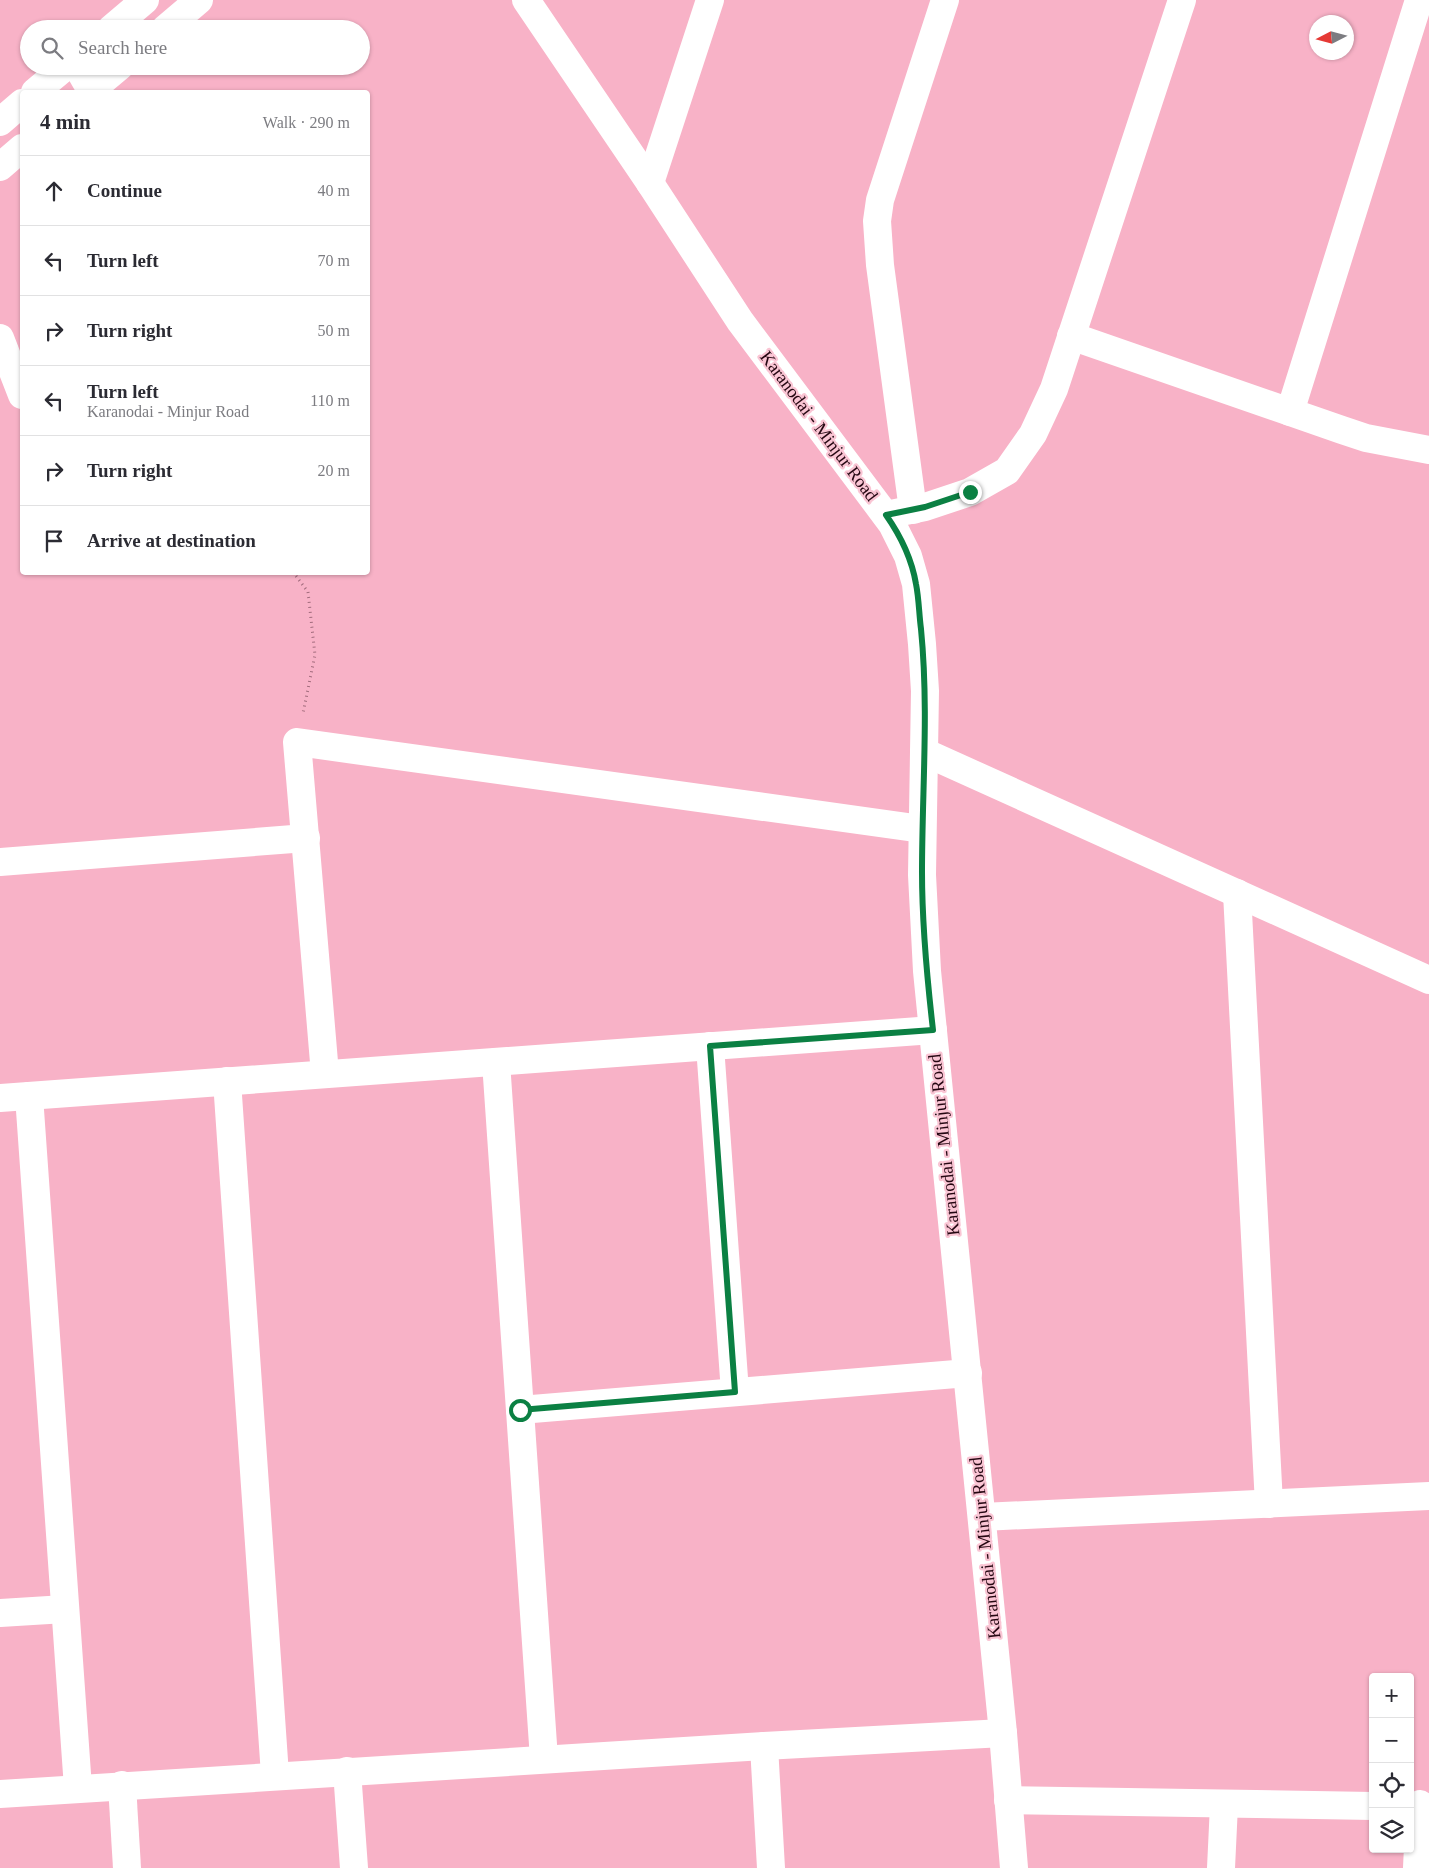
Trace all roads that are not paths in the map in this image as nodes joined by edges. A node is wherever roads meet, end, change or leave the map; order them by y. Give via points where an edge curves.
1 (145, 0) edge
2 (199, 0) edge
3 (526, 0) edge
4 (710, 0) edge
5 (945, 0) edge
6 (1182, 0) edge
7 (1419, 0) edge
8 (122, 20) edge
9 (176, 20) edge
10 (55, 75) edge
11 (82, 75) edge
12 (110, 75) edge
13 (37, 90) edge
14 (89, 90) edge
15 (92, 90) edge
16 (20, 105) edge
17 (0, 122) edge
18 (20, 150) edge
19 (0, 167) edge
20 (650, 183) junction
21 (1071, 336) junction
22 (0, 338) edge
23 (20, 390) edge
24 (1290, 412) junction
25 (1429, 450) edge
26 (912, 510) junction
27 (886, 515) junction
28 (924, 752) junction
29 (922, 829) junction
30 (306, 838) junction
31 (0, 862) edge
32 (1237, 893) junction
33 (1429, 980) edge
34 (933, 1030) junction
35 (710, 1046) junction
36 (496, 1062) junction
37 (325, 1074) junction
38 (226, 1081) junction
39 (29, 1096) junction
40 (0, 1098) edge
41 (968, 1373) junction
42 (735, 1392) junction
43 (520, 1410) junction
44 (1429, 1496) edge
45 (1270, 1504) junction
46 (982, 1517) junction
47 (65, 1609) junction
48 (0, 1613) edge
49 (1003, 1733) junction
50 (764, 1746) junction
51 (544, 1759) junction
52 (347, 1771) junction
53 (275, 1775) junction
54 (122, 1785) junction
55 (78, 1788) junction
56 (0, 1794) edge
57 (1008, 1800) junction
58 (1224, 1804) junction
59 (1420, 1804) edge
60 (1369, 1806) edge
61 (126, 1868) edge
62 (354, 1868) edge
63 (771, 1868) edge
64 (1014, 1868) edge
65 (1221, 1868) edge
66 (1417, 1868) edge

1 - 8 street
2 - 9 street
3 - 20 street, Karanodai - Minjur Road
4 - 20 street
5 - 26 street via 882,192 877,221
6 - 21 street
7 - 24 street
10 - 13 street
11 - 14 street
12 - 15 street
16 - 17 street
18 - 19 street
20 - 27 street, Karanodai - Minjur Road via 740,321
21 - 24 street
21 - 26 street via 1054,389 1033,434 1006,472 970,492
22 - 23 street
24 - 25 street via 1366,438
26 - 27 street
27 - 28 street, Karanodai - Minjur Road via 908,556 916,584 925,691
28 - 29 street, Karanodai - Minjur Road
28 - 32 street
29 - 30 street via 297,742
29 - 34 street, Karanodai - Minjur Road via 924,923
30 - 31 street
30 - 37 street
32 - 33 street
32 - 45 street
34 - 35 street
34 - 41 street, Karanodai - Minjur Road
35 - 36 street
35 - 42 street
36 - 37 street
36 - 43 street
37 - 38 street
38 - 39 street
38 - 53 street
39 - 40 street
39 - 47 street
41 - 42 street
41 - 46 street, Karanodai - Minjur Road
42 - 43 street
43 - 51 street
44 - 45 street
45 - 46 street
46 - 49 street, Karanodai - Minjur Road
47 - 48 street
47 - 55 street
49 - 50 street
49 - 57 street, Karanodai - Minjur Road
50 - 51 street
50 - 63 street
51 - 52 street
52 - 53 street
52 - 62 street
53 - 54 street
54 - 55 street
54 - 61 street
55 - 56 street
57 - 58 street
57 - 64 street, Karanodai - Minjur Road
58 - 60 street
58 - 65 street
59 - 66 street

